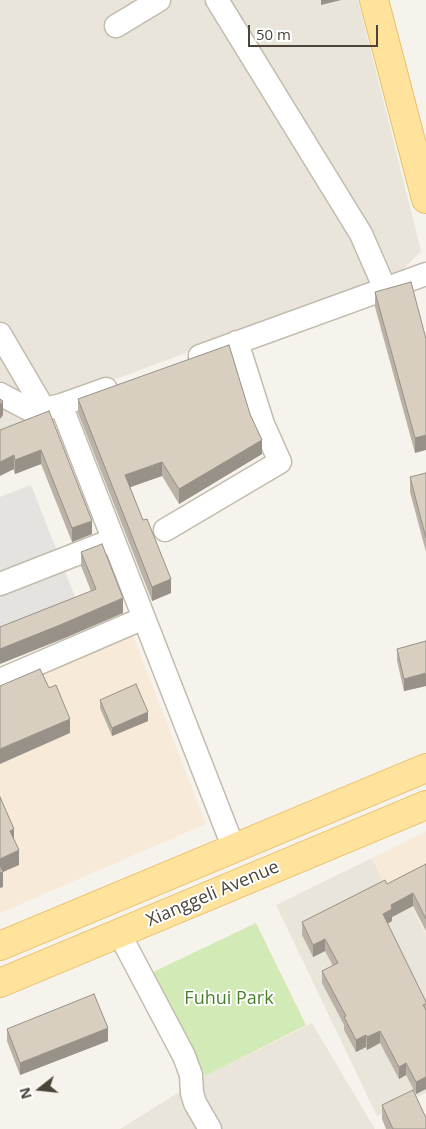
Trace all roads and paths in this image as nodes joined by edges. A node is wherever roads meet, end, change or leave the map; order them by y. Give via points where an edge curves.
1 (159, 0) edge
2 (217, 0) edge
3 (374, 0) edge
4 (393, 0) edge
5 (116, 26) dead end
6 (426, 128) edge
7 (426, 199) edge
8 (426, 274) edge
9 (385, 289) junction
10 (0, 334) edge
11 (237, 342) junction
12 (182, 362) edge
13 (126, 382) edge
14 (0, 394) edge
15 (53, 407) junction
16 (165, 530) dead end
17 (113, 540) junction
18 (0, 584) edge
19 (144, 618) junction
20 (0, 680) edge
21 (426, 768) edge
22 (426, 805) edge
23 (234, 849) junction
24 (119, 933) junction
25 (0, 946) edge
26 (0, 983) edge
27 (210, 1129) edge

1 - 5 street
2 - 9 street via 361,234
3 - 7 main road
4 - 6 main road
8 - 9 street
9 - 11 street
10 - 15 street
11 - 12 street
11 - 16 street via 263,424 280,462
13 - 15 street
14 - 15 street via 34,412
15 - 17 street
17 - 18 street
17 - 19 street
19 - 20 street
19 - 23 street
21 - 23 main road, Xianggeli Avenue
22 - 24 main road, Xianggeli Avenue
23 - 25 main road, Xianggeli Avenue
24 - 26 main road, Xianggeli Avenue
24 - 27 street via 184,1056 191,1074 195,1103

